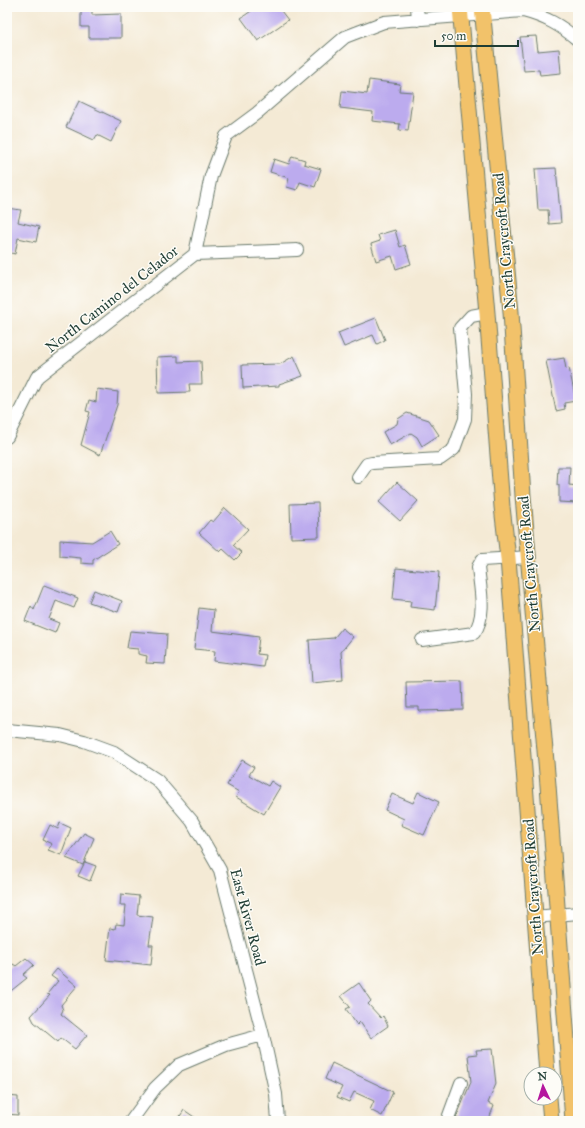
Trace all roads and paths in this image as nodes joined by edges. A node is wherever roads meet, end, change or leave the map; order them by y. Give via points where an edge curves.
1 (417, 7) edge
2 (482, 11) edge
3 (460, 12) edge
4 (418, 20) junction
5 (578, 40) edge
6 (297, 250) dead end
7 (195, 254) junction
8 (487, 313) junction
9 (7, 437) edge
10 (358, 477) dead end
11 (529, 557) junction
12 (508, 558) junction
13 (422, 640) dead end
14 (7, 730) edge
15 (578, 913) edge
16 (558, 915) junction
17 (535, 917) junction
18 (262, 1035) junction
19 (547, 1066) edge
20 (461, 1083) dead end
21 (550, 1106) edge
22 (131, 1121) edge
23 (278, 1121) edge
24 (447, 1121) edge
25 (551, 1121) edge
26 (573, 1121) edge

1 - 4 street
2 - 3 street, North Camino del Celador
2 - 5 street, North Camino del Celador via 523,12 543,16
2 - 11 main road, North Craycroft Road via 511,312
3 - 4 street, North Camino del Celador
3 - 8 main road, North Craycroft Road
4 - 7 street, North Camino del Celador via 384,22 345,37 257,113 226,136 211,176
6 - 7 street
7 - 9 street, North Camino del Celador via 37,377
8 - 10 street via 471,316 460,328 466,394 465,419 454,449 440,460 367,464
8 - 12 main road, North Craycroft Road
11 - 12 street
11 - 16 main road, North Craycroft Road
12 - 13 street via 482,560 478,566 482,612 480,625 474,633
12 - 17 main road, North Craycroft Road
14 - 18 street, East River Road via 60,735 114,752 157,780 177,801 192,821 220,870
15 - 16 street
16 - 17 street
16 - 26 main road, North Craycroft Road
17 - 19 main road, North Craycroft Road
18 - 22 street via 226,1045 179,1065 155,1088
18 - 23 street, East River Road via 276,1094
20 - 24 street
21 - 25 main road

